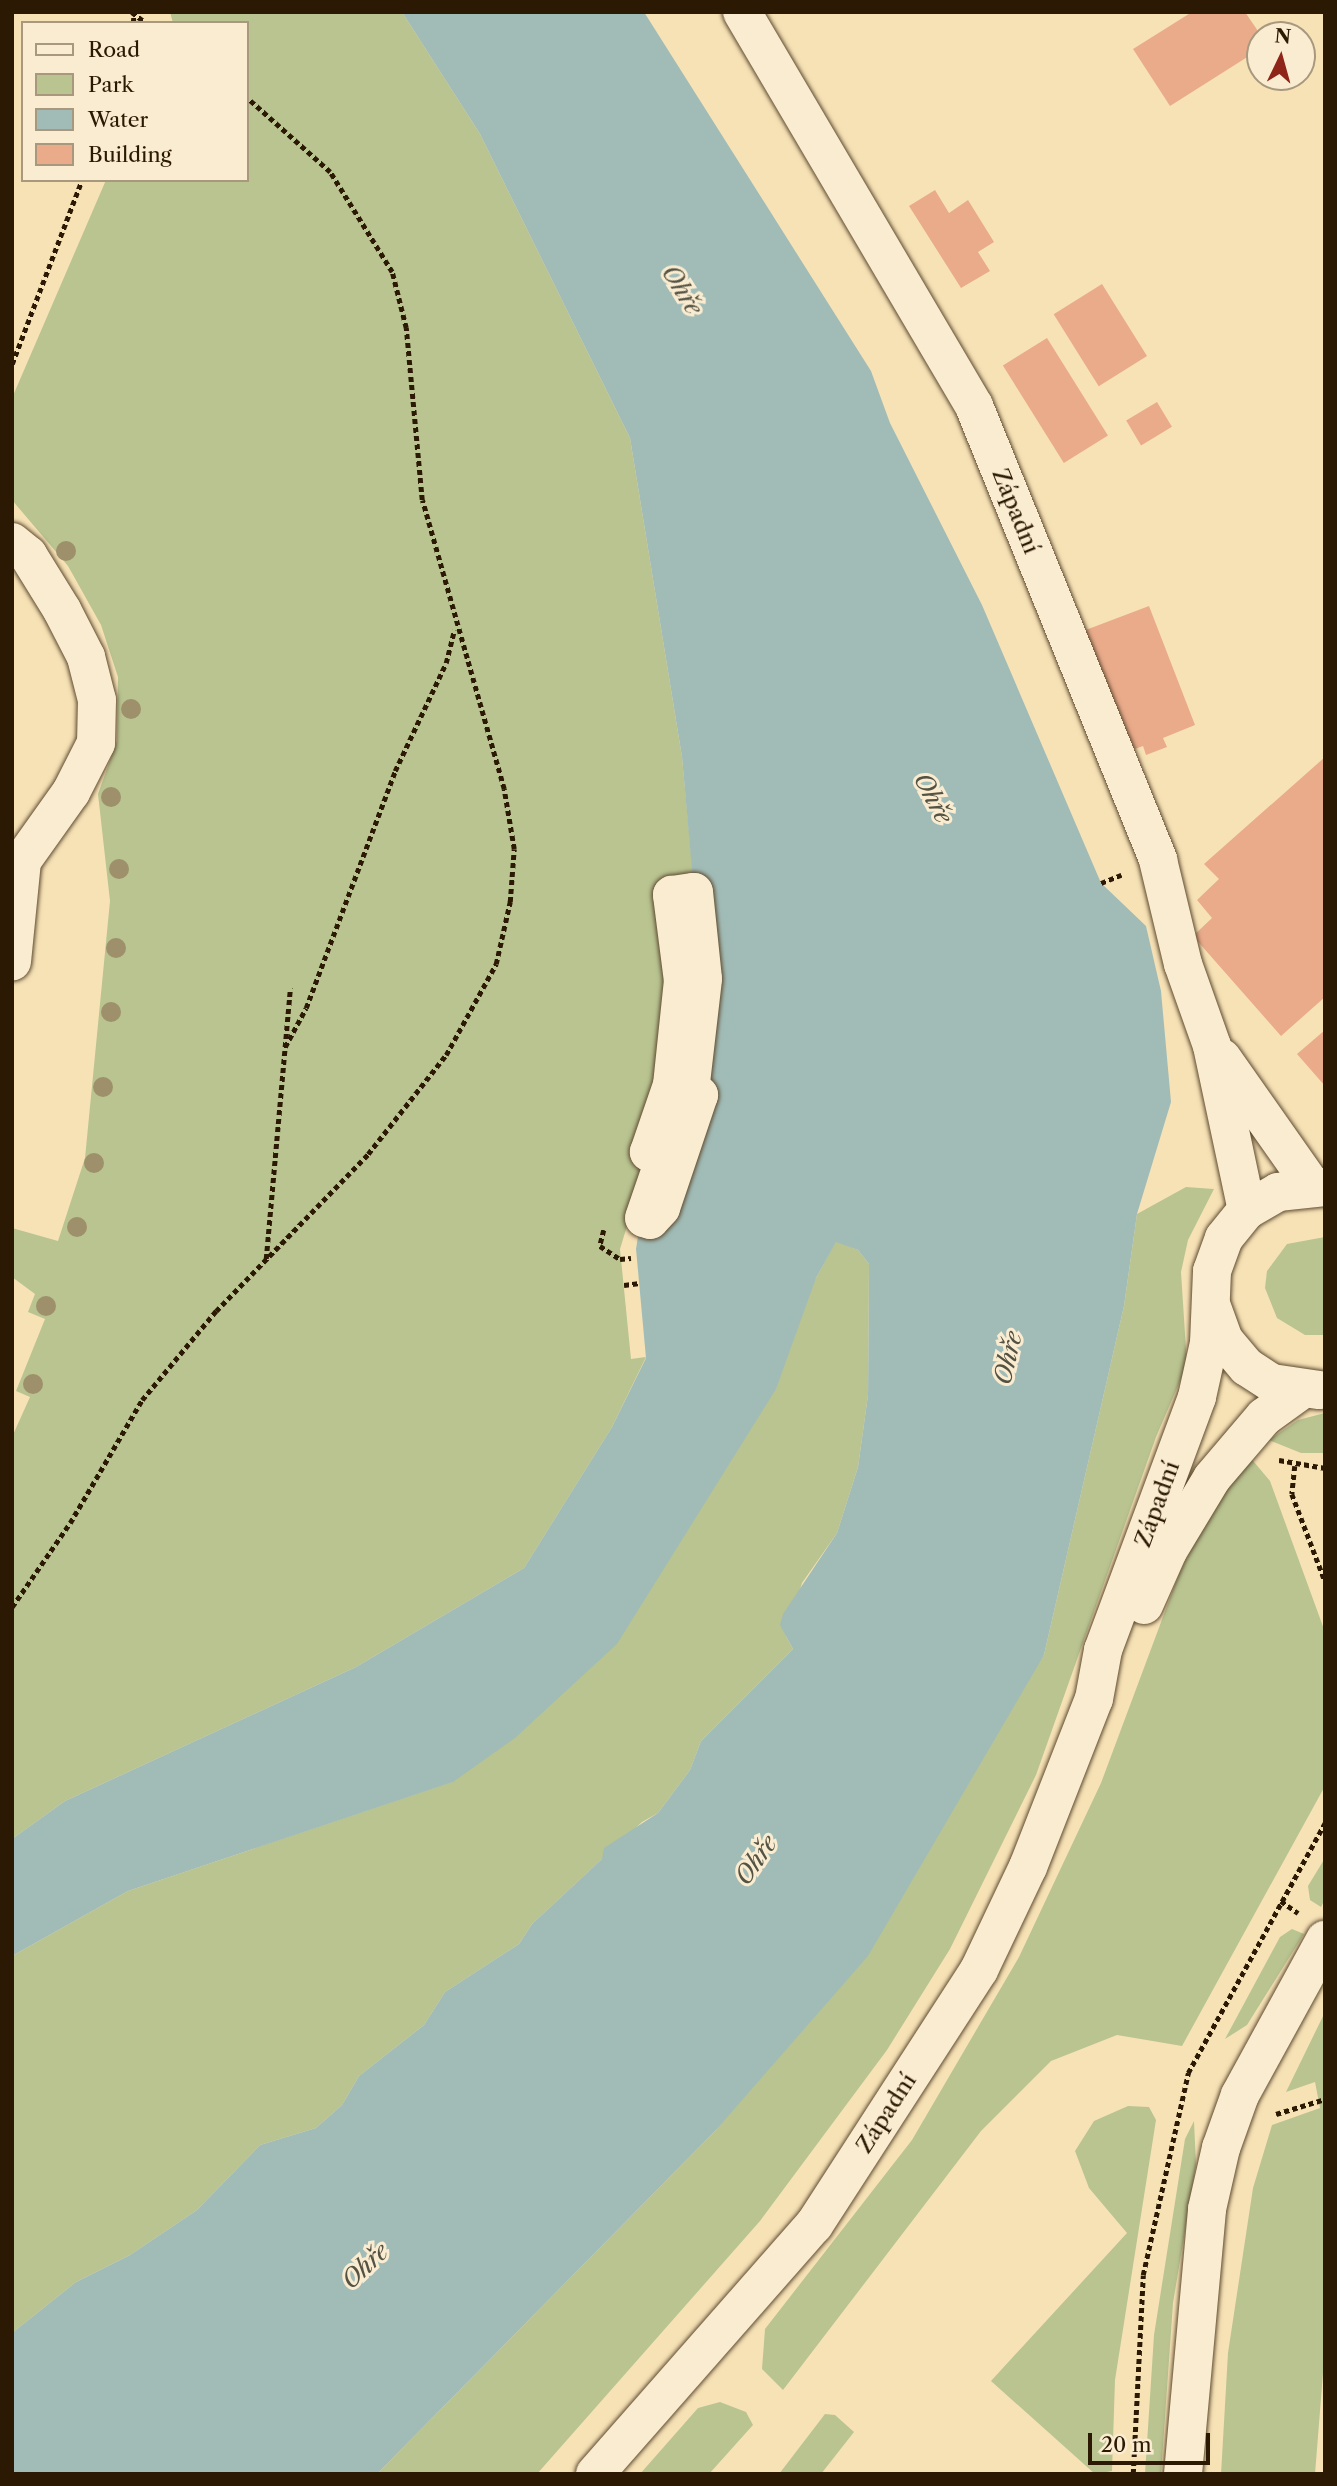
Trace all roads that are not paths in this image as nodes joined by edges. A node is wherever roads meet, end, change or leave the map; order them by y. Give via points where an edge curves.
1 (743, 12) edge
2 (12, 542) edge
3 (12, 962) edge
4 (703, 979) joint
5 (1212, 1046) junction
6 (1318, 1186) edge
7 (1247, 1210) junction
8 (1212, 1307) junction
9 (1312, 1390) edge
10 (1094, 1699) junction
11 (1325, 1940) edge
12 (595, 2474) edge
13 (1183, 2474) edge

1 - 5 street, Západní via 974,406 1158,860 1183,964
2 - 3 street via 28,555 62,610 86,657 97,700 96,743 71,792 22,861
4 - 4 street via 694,892 672,895 683,981 672,1085 649,1152 665,1157 644,1219 661,1208 699,1095 690,1091
5 - 6 street, Západní
5 - 7 street, Západní
6 - 7 street, Západní via 1278,1192
7 - 8 street, Západní via 1224,1238 1212,1271
8 - 9 street, Západní via 1224,1340 1247,1367
8 - 10 street, Západní via 1197,1397 1103,1650
9 - 10 street, Západní via 1264,1417 1198,1500 1121,1658
10 - 12 street, Západní via 1028,1867 979,1970 814,2225
11 - 13 street via 1240,2095 1221,2148 1207,2209

